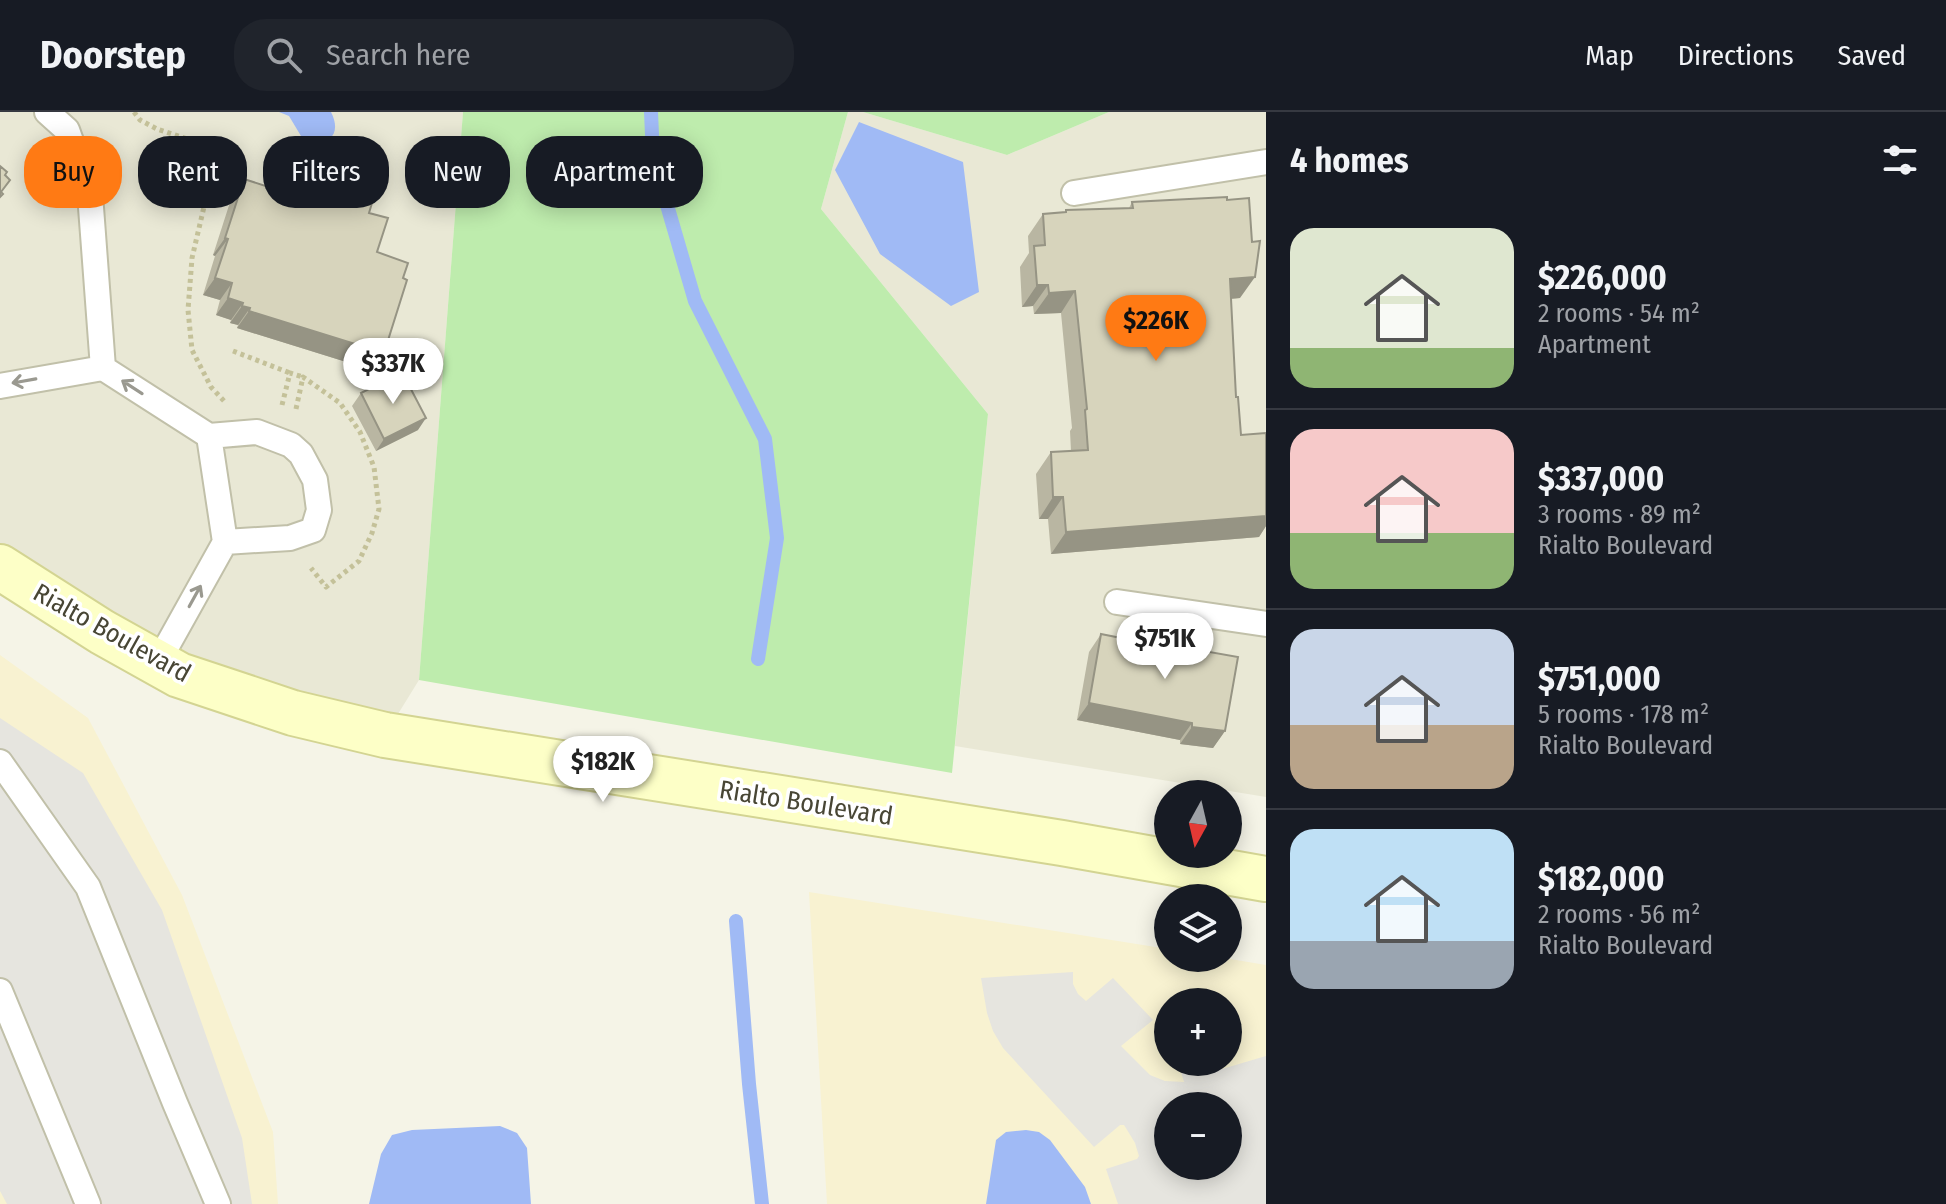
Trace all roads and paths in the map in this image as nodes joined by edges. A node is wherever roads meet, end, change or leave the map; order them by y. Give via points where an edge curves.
1 (47, 112) edge
2 (134, 112) edge
3 (1266, 162) edge
4 (1074, 193) dead end
5 (233, 351) dead end
6 (103, 368) junction
7 (290, 373) junction
8 (303, 377) junction
9 (0, 386) edge
10 (226, 404) dead end
11 (280, 414) dead end
12 (294, 418) dead end
13 (209, 436) junction
14 (225, 542) junction
15 (306, 561) dead end
16 (0, 567) edge
17 (1117, 602) dead end
18 (1266, 624) edge
19 (157, 664) junction
20 (0, 762) edge
21 (1266, 879) edge
22 (0, 991) edge
23 (88, 1204) edge
24 (218, 1204) edge

1 - 6 lane via 67,130 90,194
2 - 10 path via 157,129 187,139 205,168 207,194 192,258 188,310 192,350
3 - 4 lane
5 - 7 path
6 -> 9 lane
13 -> 6 lane
7 - 8 path
7 - 11 path
8 - 12 path
8 - 15 path via 340,403 360,432 374,467 379,509 359,561 326,587
13 - 14 lane
13 - 14 lane via 257,432 291,445 315,480 319,510 313,530 290,538
19 -> 14 lane
16 - 19 street, Rialto Boulevard
17 - 18 lane
19 - 21 street, Rialto Boulevard via 293,713 385,735
20 - 24 lane via 88,887
22 - 23 lane

